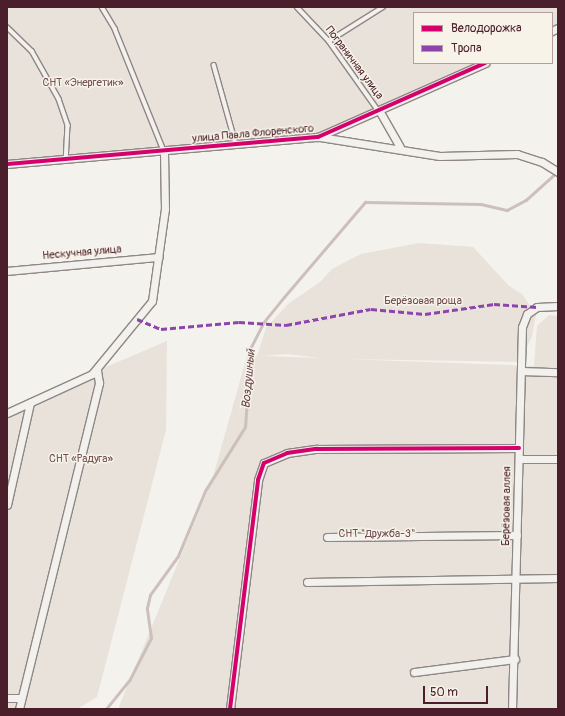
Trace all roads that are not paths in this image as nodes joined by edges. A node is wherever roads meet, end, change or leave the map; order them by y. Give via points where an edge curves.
1 (102, 7) edge
2 (297, 7) edge
3 (383, 7) edge
4 (7, 27) edge
5 (329, 41) junction
6 (483, 64) edge
7 (214, 65) dead end
8 (380, 112) junction
9 (318, 137) junction
10 (236, 145) junction
11 (400, 147) junction
12 (164, 151) junction
13 (66, 159) junction
14 (7, 164) edge
15 (558, 172) edge
16 (158, 257) junction
17 (7, 271) edge
18 (558, 306) edge
19 (97, 370) junction
20 (521, 371) junction
21 (558, 372) edge
22 (30, 403) junction
23 (7, 413) edge
24 (519, 448) junction
25 (519, 459) junction
26 (558, 459) edge
27 (7, 505) edge
28 (517, 535) junction
29 (327, 537) dead end
30 (558, 578) edge
31 (516, 579) junction
32 (307, 582) dead end
33 (515, 659) junction
34 (414, 672) dead end
35 (7, 698) edge
36 (19, 698) junction
37 (19, 709) edge
38 (230, 709) edge
39 (512, 709) edge

1 - 12 lane via 115,29
2 - 5 lane, Пограничная улица
3 - 5 lane
4 - 13 lane via 32,51 59,99 68,125
5 - 8 lane, Пограничная улица
6 - 8 street, улица Павла Флоренского
7 - 10 lane
8 - 9 street, улица Павла Флоренского
8 - 11 street
9 - 10 street, улица Павла Флоренского
9 - 11 street, улица Павла Флоренского
10 - 12 street, улица Павла Флоренского
11 - 15 street, улица Павла Флоренского via 440,156 517,154 542,162
12 - 13 street, улица Павла Флоренского
12 - 16 street via 164,209
13 - 14 street, улица Павла Флоренского
16 - 17 street, Нескучная улица
16 - 19 street via 152,301
18 - 20 street, Берёзовая аллея via 537,307 527,314 522,327
19 - 22 street
19 - 36 street via 99,383
20 - 21 street
20 - 24 street, Берёзовая аллея
22 - 23 street
22 - 27 street
24 - 25 street, Берёзовая аллея
24 - 38 street via 317,449 288,453 264,463 258,480
25 - 26 street
25 - 28 street, Берёзовая аллея
28 - 29 street
28 - 31 street, Берёзовая аллея
30 - 31 street
31 - 32 street
31 - 33 street, Берёзовая аллея
33 - 34 street
33 - 39 street, Берёзовая аллея
35 - 36 street
36 - 37 street

